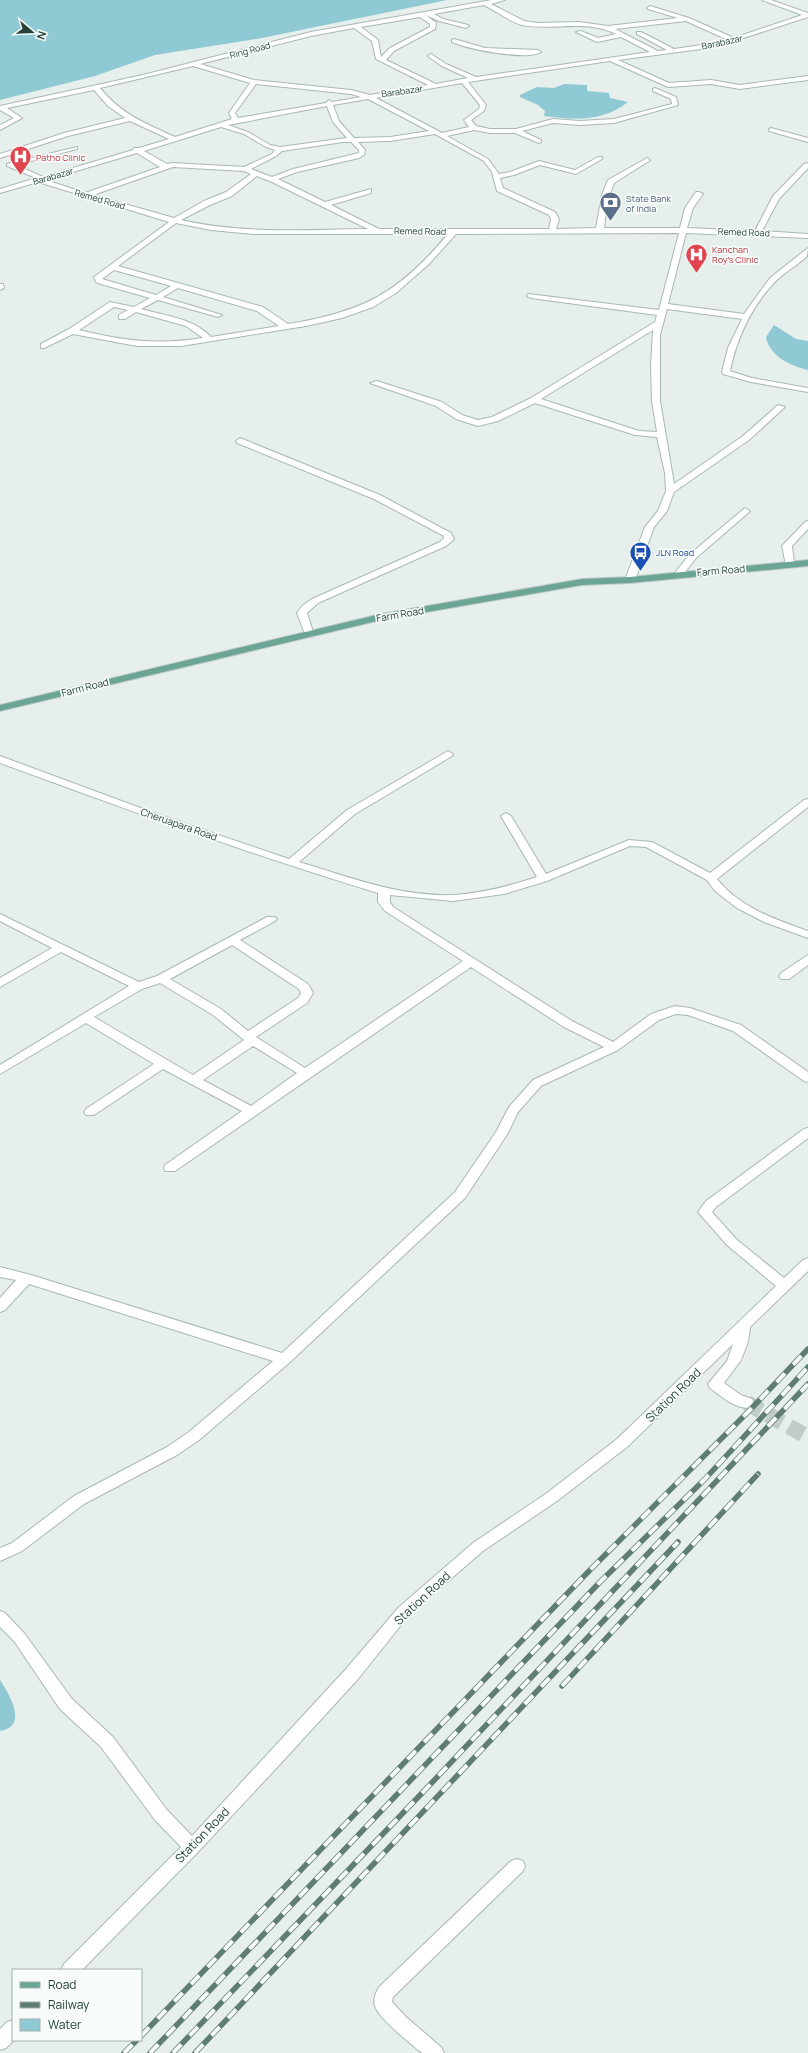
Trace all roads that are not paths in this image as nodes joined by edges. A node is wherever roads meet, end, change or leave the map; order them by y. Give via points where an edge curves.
1 (502, 0) edge
2 (765, 0) edge
3 (486, 1) edge
4 (650, 8) dead end
5 (427, 13) junction
6 (420, 14) junction
7 (808, 15) edge
8 (687, 19) junction
9 (354, 26) junction
10 (466, 26) dead end
11 (608, 28) junction
12 (579, 32) dead end
13 (639, 33) dead end
14 (622, 35) junction
15 (734, 40) junction
16 (454, 41) dead end
17 (548, 50) dead end
18 (672, 50) junction
19 (538, 52) junction
20 (657, 53) junction
21 (431, 56) dead end
22 (612, 60) junction
23 (382, 61) junction
24 (194, 65) junction
25 (552, 67) junction
26 (141, 76) junction
27 (808, 78) edge
28 (475, 79) junction
29 (464, 81) junction
30 (254, 82) junction
31 (668, 85) junction
32 (435, 86) junction
33 (96, 88) junction
34 (367, 96) junction
35 (329, 102) junction
36 (1, 107) edge
37 (130, 119) junction
38 (236, 120) junction
39 (220, 124) junction
40 (0, 128) edge
41 (474, 128) junction
42 (771, 130) dead end
43 (516, 131) junction
44 (438, 134) junction
45 (173, 138) junction
46 (351, 139) junction
47 (808, 140) edge
48 (539, 141) dead end
49 (75, 148) dead end
50 (280, 149) junction
51 (136, 150) junction
52 (0, 156) edge
53 (600, 158) dead end
54 (647, 160) dead end
55 (0, 161) edge
56 (10, 165) junction
57 (808, 166) edge
58 (166, 167) junction
59 (245, 169) junction
60 (256, 173) junction
61 (496, 177) junction
62 (41, 179) junction
63 (272, 179) junction
64 (0, 190) edge
65 (368, 191) dead end
66 (699, 194) dead end
67 (86, 195) junction
68 (326, 204) junction
69 (176, 220) junction
70 (552, 230) junction
71 (600, 230) junction
72 (377, 231) junction
73 (683, 231) junction
74 (454, 232) junction
75 (758, 232) junction
76 (808, 236) edge
77 (808, 250) edge
78 (112, 267) junction
79 (178, 286) junction
80 (531, 296) dead end
81 (157, 298) junction
82 (137, 309) junction
83 (663, 310) junction
84 (218, 315) dead end
85 (122, 317) dead end
86 (747, 317) junction
87 (659, 323) junction
88 (285, 326) junction
89 (72, 331) junction
90 (209, 339) junction
91 (44, 346) dead end
92 (374, 383) dead end
93 (808, 390) edge
94 (534, 400) junction
95 (781, 407) dead end
96 (661, 435) junction
97 (240, 441) dead end
98 (670, 491) junction
99 (745, 511) dead end
100 (808, 524) edge
101 (808, 563) edge
102 (789, 564) junction
103 (679, 574) junction
104 (630, 580) junction
105 (309, 634) junction
106 (0, 708) edge
107 (448, 754) dead end
108 (0, 759) edge
109 (808, 802) edge
110 (506, 816) dead end
111 (291, 863) junction
112 (711, 878) junction
113 (543, 879) junction
114 (384, 891) junction
115 (0, 918) edge
116 (271, 919) dead end
117 (808, 935) edge
118 (232, 940) junction
119 (62, 947) junction
120 (808, 959) edge
121 (471, 961) junction
122 (785, 976) dead end
123 (161, 979) junction
124 (0, 984) edge
125 (138, 986) junction
126 (85, 1017) junction
127 (251, 1039) junction
128 (614, 1047) junction
129 (163, 1064) junction
130 (0, 1070) edge
131 (307, 1074) junction
132 (808, 1078) edge
133 (194, 1080) junction
134 (251, 1111) junction
135 (90, 1112) dead end
136 (808, 1132) edge
137 (170, 1168) dead end
138 (808, 1263) edge
139 (0, 1272) edge
140 (26, 1278) junction
141 (784, 1285) junction
142 (0, 1307) edge
143 (743, 1328) junction
144 (284, 1359) junction
145 (747, 1403) tunnel mouth
146 (0, 1555) edge
147 (0, 1617) edge
148 (192, 1846) junction
149 (517, 1866) dead end
150 (71, 1969) edge
151 (12, 2029) edge
152 (0, 2042) edge
153 (435, 2053) edge

1 - 3 street, Ring Road
2 - 7 street
3 - 5 street, Ring Road
3 - 11 street via 522,23 578,24
3 - 26 street, Ring Road via 311,31
4 - 8 street
5 - 6 street, Ring Road
5 - 10 street via 441,20
6 - 9 street, Ring Road
6 - 23 street via 433,23 433,28 390,50
7 - 15 street, Barabazar
8 - 11 street
8 - 15 street
9 - 23 street via 375,40 378,58
9 - 24 street, Ring Road via 311,34
11 - 14 street
12 - 14 street via 598,40
13 - 18 street
14 - 20 street
15 - 18 street, Barabazar via 716,45
16 - 19 street via 467,47 488,51
17 - 19 street
18 - 20 street, Barabazar
19 - 25 street via 538,55
20 - 22 street, Barabazar
21 - 28 street
22 - 25 street, Barabazar
22 - 31 street
23 - 32 street
24 - 26 street, Ring Road
24 - 30 street
25 - 28 street, Barabazar
26 - 33 street, Ring Road
26 - 36 street, Ring Road
27 - 31 street via 740,87 710,82
28 - 29 street, Barabazar
29 - 32 street, Barabazar
29 - 41 street via 483,105 482,110 467,120
30 - 34 street via 351,92
30 - 38 street via 232,113
31 - 43 street via 655,90 674,98 675,103 672,107 614,121 553,121
32 - 34 street, Barabazar
33 - 36 street, Ring Road
33 - 37 street via 110,105
34 - 35 street, Barabazar
34 - 44 street
35 - 38 street, Barabazar
35 - 46 street via 333,116
36 - 40 street via 19,118
37 - 45 street
37 - 52 street via 66,134
38 - 39 street, Barabazar
39 - 45 street, Barabazar
39 - 50 street
41 - 43 street
41 - 44 street
42 - 47 street
43 - 48 street
44 - 46 street via 390,139
44 - 61 street via 486,160 492,166
45 - 51 street, Barabazar
46 - 50 street
46 - 63 street via 362,150 362,154 357,157 294,170
49 - 56 street
50 - 59 street via 274,155
51 - 58 street
51 - 62 street, Barabazar
53 - 61 street via 576,172 539,163 512,174
54 - 71 street via 636,169 614,179 609,186 602,207
55 - 56 street, Remed Road
56 - 62 street, Remed Road
57 - 75 street via 806,165 776,198
58 - 59 street via 178,165
58 - 67 street
59 - 60 street
60 - 63 street
60 - 69 street via 229,194
61 - 70 street via 500,189 506,193 552,214 555,220
62 - 64 street, Barabazar
62 - 67 street, Remed Road
63 - 68 street
65 - 68 street
66 - 73 street via 689,208
67 - 69 street, Remed Road
68 - 72 street
69 - 72 street, Remed Road via 254,232
69 - 78 street
70 - 71 street, Remed Road
70 - 74 street, Remed Road
71 - 73 street, Remed Road
72 - 74 street, Remed Road
73 - 75 street, Remed Road
73 - 83 street
74 - 88 street via 422,267 371,305 343,314
75 - 76 street, Remed Road
77 - 86 street via 773,280
78 - 79 street
78 - 81 street via 98,277 99,280
79 - 81 street
79 - 88 street via 260,309
80 - 83 street
81 - 82 street
81 - 84 street
82 - 85 street
82 - 89 street via 113,304
82 - 90 street via 189,324
83 - 86 street
83 - 87 street
86 - 93 street via 728,357 726,372 752,380
87 - 94 street
87 - 96 street via 655,366
88 - 90 street
89 - 90 street via 114,341 147,345
89 - 91 street
92 - 94 street via 439,404 459,417 478,423 495,419
94 - 96 street via 638,433
95 - 98 street via 746,438
96 - 98 street
97 - 105 street via 377,497 448,536 449,539 443,544 315,601 305,608 302,613
98 - 104 street via 662,511 650,527
99 - 103 street via 693,556
100 - 102 street via 787,546
101 - 102 main road, Farm Road
102 - 103 main road, Farm Road
103 - 104 main road, Farm Road
104 - 105 main road, Farm Road via 567,585 381,617
105 - 106 main road, Farm Road
107 - 111 street via 351,812
108 - 111 street, Cheruapara Road via 150,815
109 - 112 street
110 - 113 street
111 - 114 street, Cheruapara Road
112 - 113 street, Cheruapara Road via 648,844 629,843
112 - 117 street via 725,894 754,913
113 - 114 street, Cheruapara Road via 504,891 453,898
114 - 121 street via 384,902 389,909
115 - 119 street
116 - 118 street
118 - 123 street
118 - 127 street via 304,987 307,993 303,1000
119 - 124 street
119 - 125 street
120 - 122 street
121 - 128 street via 568,1024
121 - 131 street
123 - 125 street
123 - 127 street via 217,1012
125 - 126 street
126 - 129 street
126 - 130 street
127 - 131 street
127 - 133 street
128 - 132 street via 655,1017 675,1010 690,1012 737,1028
128 - 144 street via 537,1083 513,1110 502,1133 460,1195
129 - 133 street
129 - 135 street
131 - 134 street
133 - 134 street
134 - 137 street
136 - 141 street via 711,1204 705,1212 711,1221 757,1264
138 - 141 street, Station Road
139 - 140 street
140 - 142 street
140 - 144 street
141 - 143 street, Station Road
143 - 145 street via 742,1342 731,1366 715,1384 736,1399
143 - 148 street, Station Road via 622,1444 552,1497 478,1547 404,1611 352,1674
144 - 146 street via 194,1436 79,1500 17,1547
147 - 148 street via 19,1637 66,1704 107,1742 161,1815
148 - 150 street, Station Road
149 - 153 street via 386,1993 384,2004 400,2023
151 - 152 street

